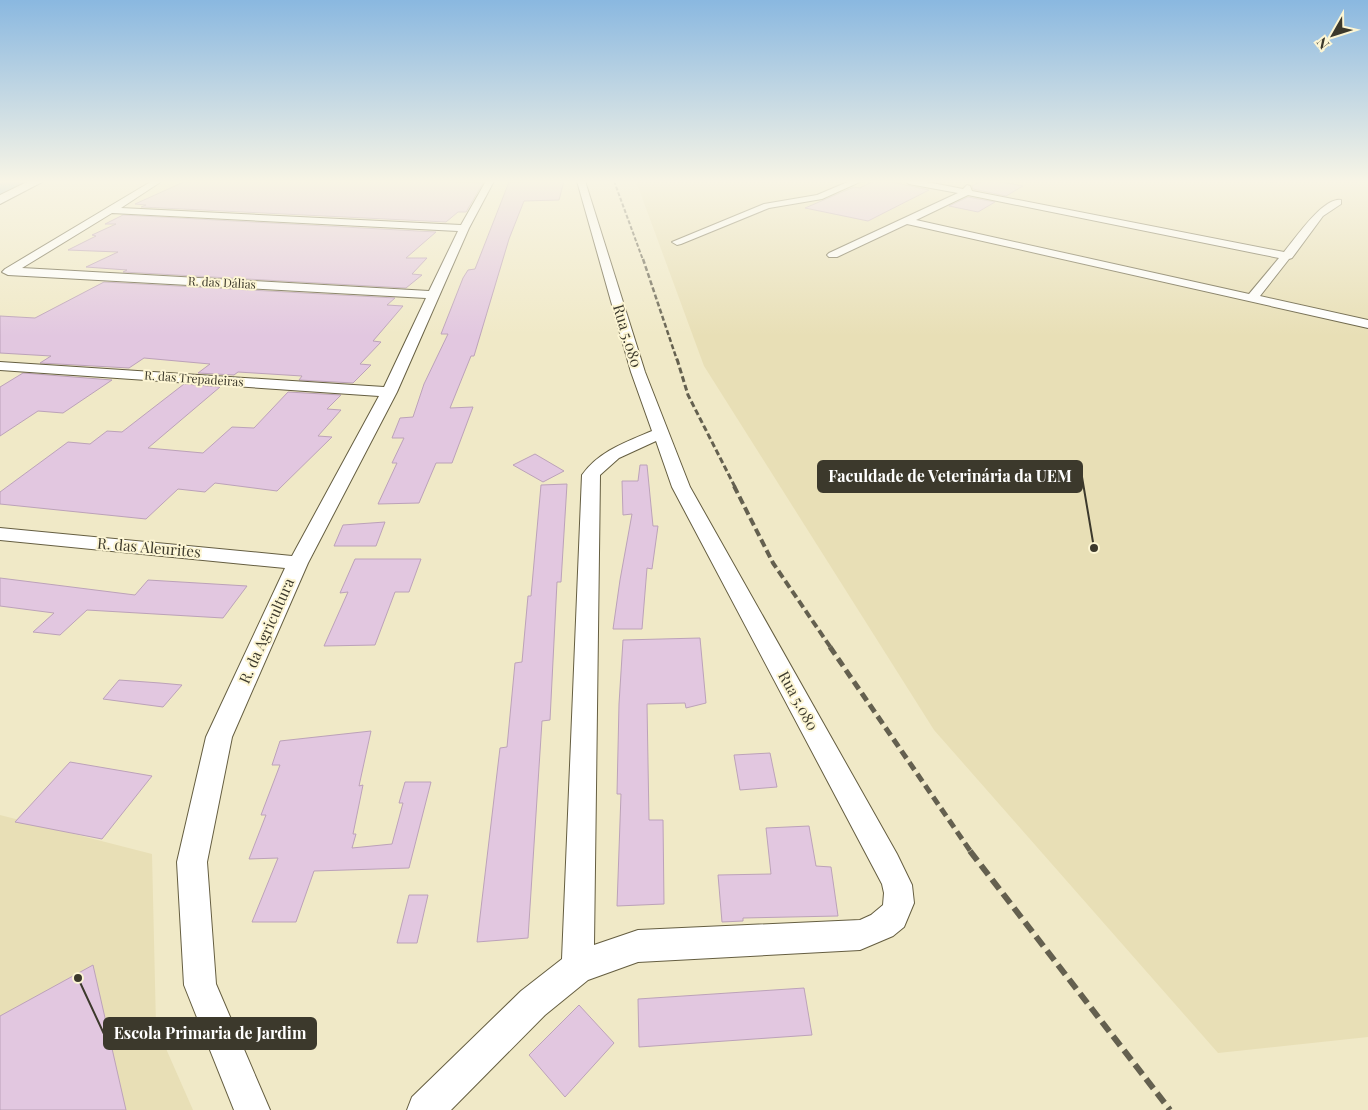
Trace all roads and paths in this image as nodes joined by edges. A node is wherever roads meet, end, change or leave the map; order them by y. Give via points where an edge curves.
1 (73, 233) edge
2 (462, 233) edge
3 (596, 233) edge
4 (700, 233) edge
5 (881, 233) edge
6 (959, 233) edge
7 (1172, 233) edge
8 (1306, 233) edge
9 (677, 242) dead end
10 (834, 255) dead end
11 (1288, 256) junction
12 (5, 274) edge
13 (434, 294) junction
14 (1252, 298) junction
15 (1368, 324) edge
16 (0, 366) edge
17 (388, 392) junction
18 (661, 433) junction
19 (0, 534) edge
20 (298, 562) junction
21 (578, 967) junction
22 (252, 1110) edge
23 (425, 1110) edge

1 - 12 street
2 - 13 street, R. da Agricultura
3 - 18 street, Rua 5.080 via 638,372
4 - 9 street
5 - 10 street
6 - 14 street
7 - 11 street
8 - 11 street
11 - 14 street
12 - 13 street, R. das Dálias
13 - 17 street, R. da Agricultura
14 - 15 street
16 - 17 street, R. das Trepadeiras
17 - 20 street, R. da Agricultura
18 - 21 street via 615,452 598,464 590,475
18 - 21 street, Rua 5.080 via 681,487 887,863 899,892 896,913 884,926 860,935 638,946
19 - 20 street, R. das Aleurites
20 - 22 street, R. da Agricultura via 219,737 192,862 200,985
21 - 23 street, Rua 5.080 via 533,1002

